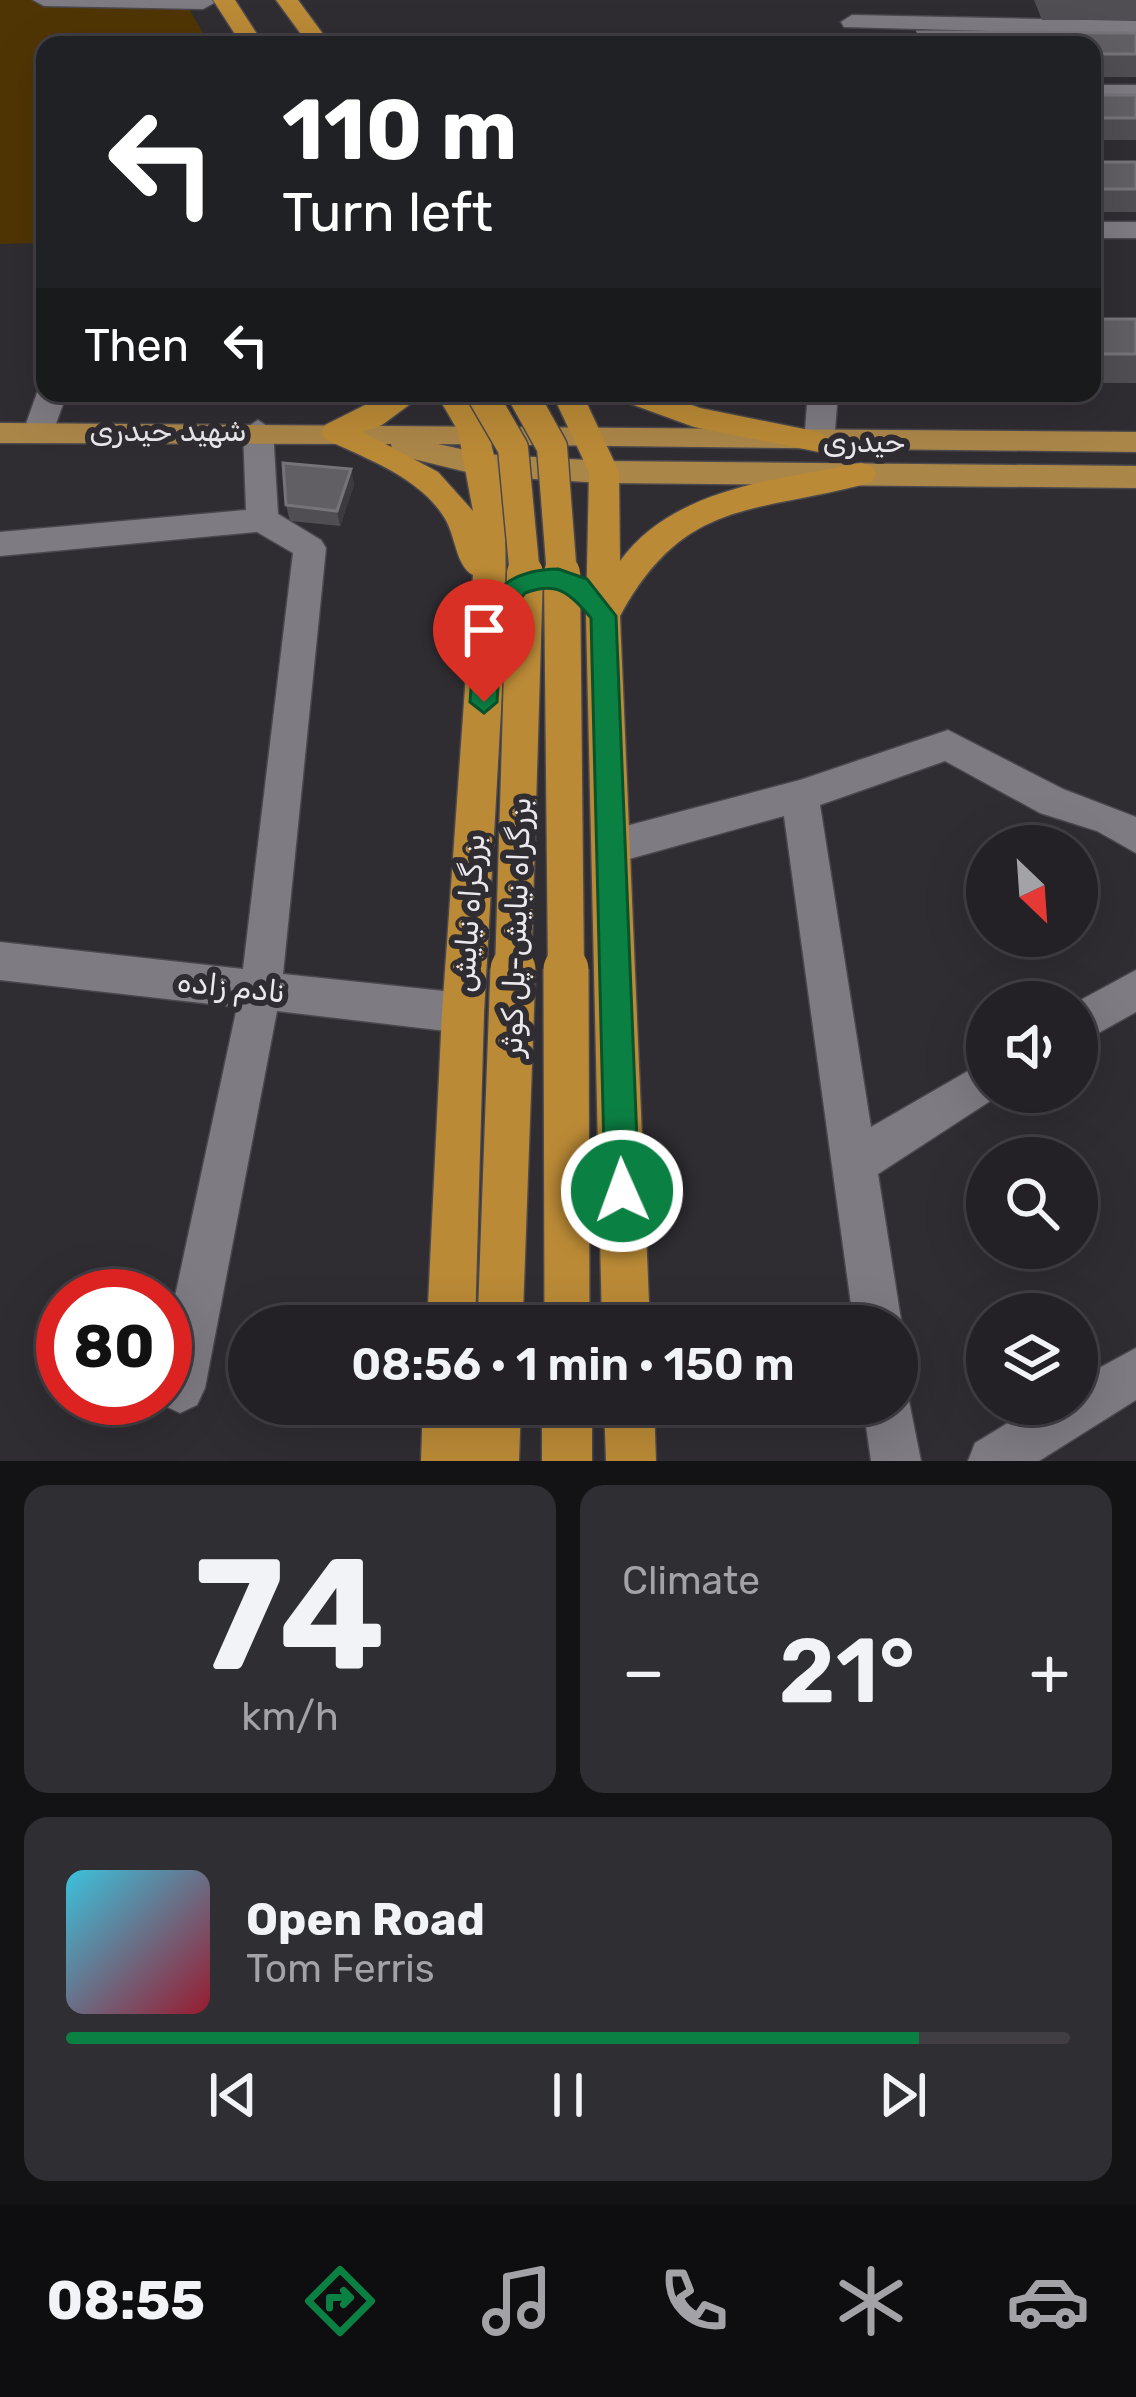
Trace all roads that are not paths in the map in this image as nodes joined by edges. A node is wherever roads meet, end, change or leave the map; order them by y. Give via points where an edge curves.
1 (44, 0) edge
2 (262, 0) edge
3 (287, 0) edge
4 (210, 1) edge
5 (852, 22) edge
6 (1136, 28) edge
7 (226, 36) edge
8 (244, 36) edge
9 (287, 36) edge
10 (313, 36) edge
11 (1101, 92) edge
12 (1136, 92) edge
13 (1101, 230) edge
14 (1136, 230) edge
15 (49, 402) edge
16 (396, 402) edge
17 (456, 402) edge
18 (486, 402) edge
19 (527, 402) edge
20 (571, 402) edge
21 (654, 402) edge
22 (822, 402) edge
23 (258, 430) junction
24 (472, 431) junction
25 (38, 432) junction
26 (337, 432) junction
27 (0, 433) edge
28 (819, 442) junction
29 (1136, 442) edge
30 (598, 455) junction
31 (861, 475) junction
32 (1136, 477) edge
33 (486, 482) junction
34 (262, 520) junction
35 (0, 544) edge
36 (603, 616) junction
37 (489, 621) junction
38 (800, 796) junction
39 (1127, 823) edge
40 (611, 847) junction
41 (0, 961) edge
42 (1136, 988) edge
43 (261, 990) junction
44 (1098, 1012) edge
45 (463, 1013) junction
46 (966, 1094) edge
47 (857, 1161) junction
48 (452, 1305) edge
49 (501, 1305) edge
50 (567, 1305) edge
51 (625, 1305) edge
52 (875, 1305) edge
53 (192, 1329) edge
54 (1136, 1372) edge
55 (447, 1425) edge
56 (495, 1425) edge
57 (567, 1425) edge
58 (630, 1425) edge
59 (892, 1425) edge
60 (446, 1461) edge
61 (494, 1461) edge
62 (567, 1461) edge
63 (631, 1461) edge
64 (896, 1461) edge
65 (993, 1461) edge

1 - 4 street
2 - 9 highway
3 - 10 highway
4 - 7 highway
4 - 8 highway
5 - 6 street
11 - 12 street
13 - 14 street
15 - 25 street
16 - 26 highway
17 - 24 highway, بزرگراه نیایش
18 - 49 highway, بزرگراه نیایش-پل کوثر, bridge via 513,448 527,598
19 - 50 highway, بزرگراه نیایش-پل کوثر, bridge via 552,447 564,598
20 - 30 highway
21 - 28 highway
22 - 28 street
23 - 25 main road, شهید حیدری
23 - 26 main road, شهید حیدری
23 - 34 street
24 - 26 main road
24 - 30 main road
24 - 33 highway, بزرگراه نیایش
25 - 27 main road, شهید حیدری
26 - 33 main road
26 - 37 highway via 448,494 471,529
28 - 29 main road, حیدری
28 - 30 main road, حیدری
30 - 31 main road, حیدری
30 - 33 main road
30 - 36 highway
31 - 32 main road, حیدری
31 - 36 highway via 676,524 628,573
33 - 37 highway, بزرگراه نیایش
34 - 35 street
34 - 43 street via 310,548
36 - 37 highway via 578,586 537,578 516,586
36 - 40 highway
37 - 45 highway, بزرگراه نیایش
38 - 39 street via 948,746 1053,802
38 - 40 street
38 - 47 street
40 - 51 highway
41 - 43 street, نادم زاده
42 - 44 street
43 - 45 street, نادم زاده
43 - 53 street
45 - 48 highway, بزرگراه نیایش
46 - 47 street
47 - 52 street
54 - 65 street
55 - 60 highway
56 - 61 highway
57 - 62 highway
58 - 63 highway
59 - 64 street

